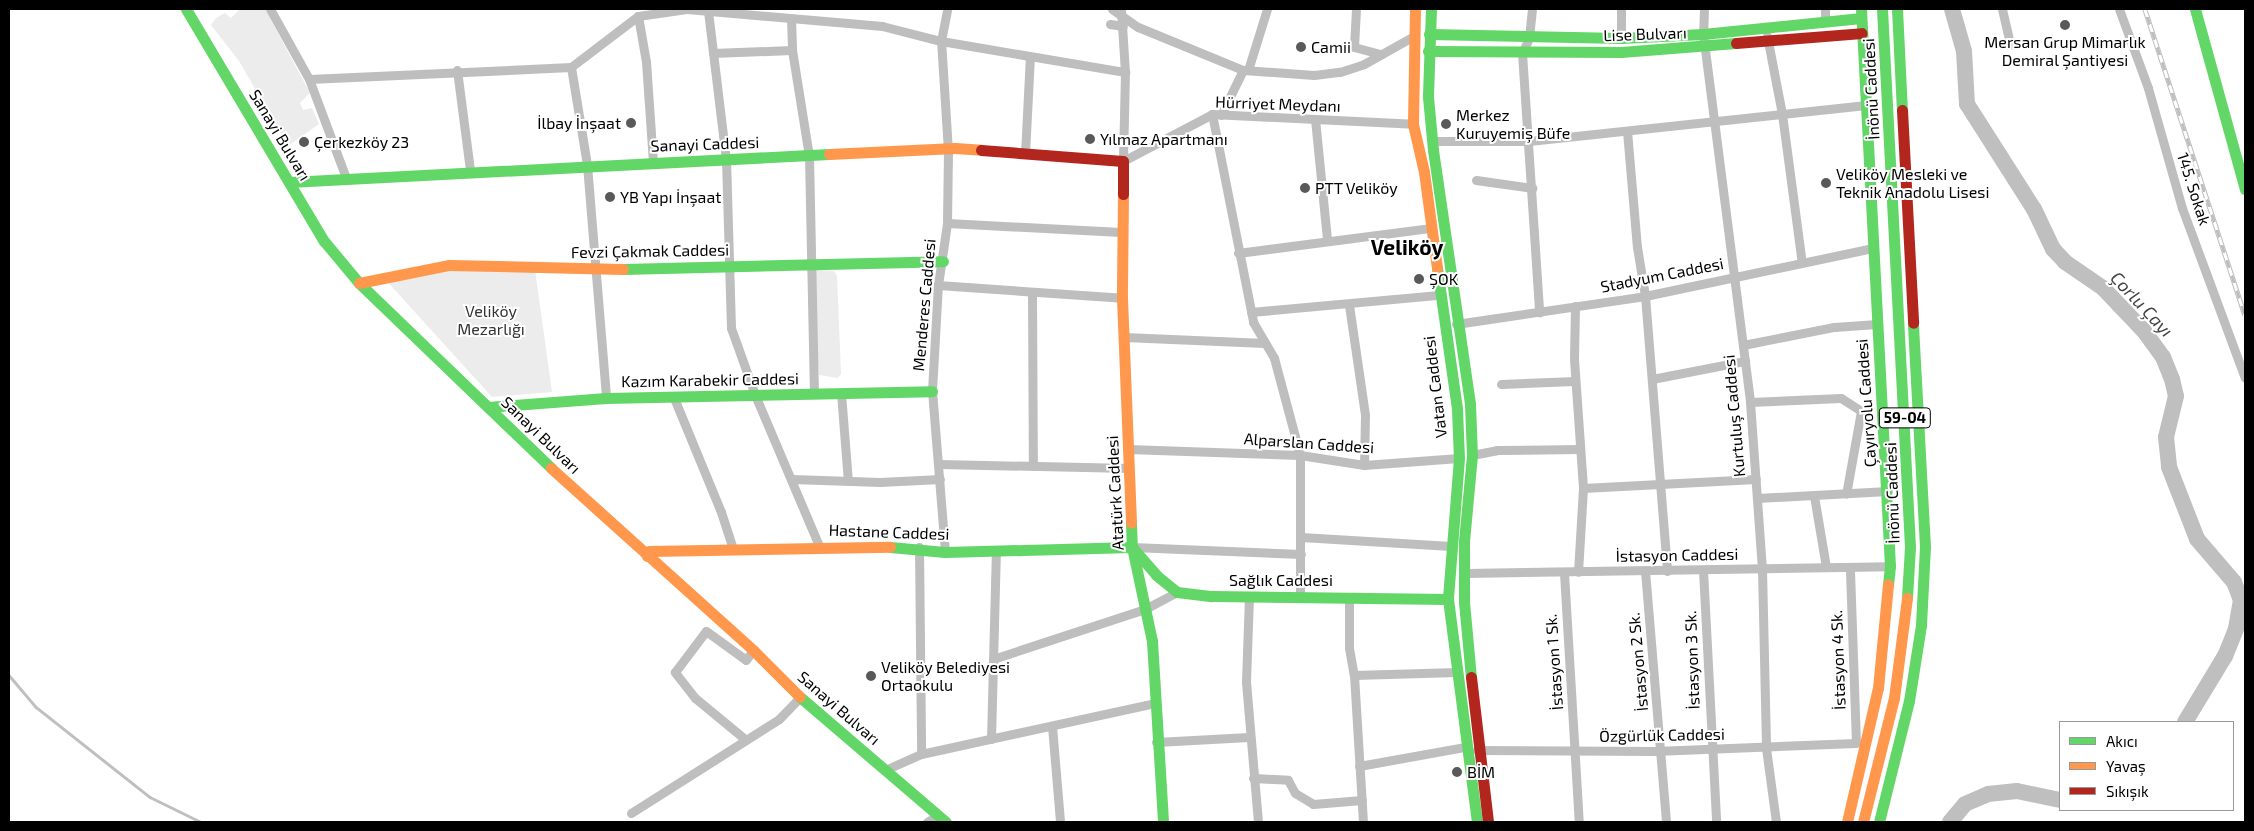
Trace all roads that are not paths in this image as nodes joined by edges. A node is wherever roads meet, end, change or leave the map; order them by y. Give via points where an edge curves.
1 (186, 9) edge
2 (270, 9) edge
3 (947, 9) edge
4 (1112, 9) edge
5 (1267, 9) edge
6 (1356, 9) edge
7 (1415, 9) edge
8 (1431, 9) edge
9 (1532, 9) edge
10 (1621, 9) edge
11 (1704, 9) edge
12 (1825, 9) edge
13 (1882, 9) edge
14 (1897, 9) edge
15 (2002, 9) edge
16 (2119, 9) edge
17 (2195, 9) edge
18 (708, 11) junction
19 (1121, 13) edge
20 (1861, 13) edge
21 (638, 16) junction
22 (791, 18) junction
23 (1826, 21) junction
24 (1110, 24) dead end
25 (1123, 26) junction
26 (1764, 28) junction
27 (1862, 33) junction
28 (1429, 34) junction
29 (1703, 34) junction
30 (1414, 36) junction
31 (1529, 38) junction
32 (1621, 38) junction
33 (941, 41) junction
34 (1769, 42) junction
35 (2010, 45) dead end
36 (1706, 48) junction
37 (792, 50) junction
38 (1428, 51) junction
39 (1634, 51) junction
40 (1522, 52) junction
41 (1621, 52) junction
42 (713, 53) junction
43 (1381, 54) junction
44 (1030, 56) junction
45 (570, 67) junction
46 (457, 70) junction
47 (1246, 70) junction
48 (1125, 72) junction
49 (309, 79) junction
50 (1866, 105) junction
51 (1212, 114) junction
52 (1782, 114) junction
53 (1221, 115) junction
54 (1315, 119) junction
55 (1715, 122) junction
56 (1413, 124) junction
57 (1628, 131) junction
58 (1432, 141) junction
59 (1529, 141) junction
60 (948, 150) junction
61 (1025, 154) junction
62 (809, 156) junction
63 (726, 159) junction
64 (1122, 161) junction
65 (653, 162) junction
66 (587, 165) junction
67 (470, 170) junction
68 (346, 178) junction
69 (1476, 180) dead end
70 (288, 182) junction
71 (1532, 188) junction
72 (2245, 189) edge
73 (947, 224) junction
74 (1431, 228) junction
75 (1121, 232) junction
76 (1327, 239) junction
77 (1872, 248) junction
78 (1238, 253) junction
79 (943, 261) junction
80 (1802, 263) junction
81 (811, 265) junction
82 (732, 266) junction
83 (597, 270) junction
84 (1734, 277) junction
85 (359, 283) junction
86 (938, 285) junction
87 (1032, 294) junction
88 (1439, 295) junction
89 (1645, 296) junction
90 (1122, 298) junction
91 (1349, 305) junction
92 (1575, 306) junction
93 (1250, 312) junction
94 (1539, 312) junction
95 (1456, 324) junction
96 (1877, 324) junction
97 (1124, 337) junction
98 (1265, 342) junction
99 (1743, 345) junction
100 (1745, 361) junction
101 (2245, 378) edge
102 (1652, 379) junction
103 (1575, 381) junction
104 (1501, 384) dead end
105 (932, 391) junction
106 (841, 393) junction
107 (814, 394) junction
108 (755, 395) junction
109 (606, 398) junction
110 (674, 398) junction
111 (1750, 402) junction
112 (488, 407) junction
113 (1128, 449) junction
114 (1580, 449) junction
115 (1300, 455) junction
116 (1472, 455) junction
117 (1458, 458) junction
118 (939, 464) junction
119 (1364, 465) junction
120 (1033, 466) junction
121 (1129, 468) junction
122 (792, 479) junction
123 (940, 479) junction
124 (1756, 479) junction
125 (848, 481) junction
126 (1661, 484) junction
127 (1583, 488) junction
128 (1888, 491) junction
129 (1846, 494) junction
130 (1814, 496) junction
131 (1757, 498) junction
132 (1301, 536) junction
133 (819, 546) junction
134 (1451, 546) junction
135 (919, 547) junction
136 (1132, 547) junction
137 (733, 548) junction
138 (996, 551) junction
139 (945, 552) junction
140 (1301, 554) junction
141 (647, 556) junction
142 (1890, 566) junction
143 (1826, 567) junction
144 (1850, 567) junction
145 (1762, 569) junction
146 (1703, 570) junction
147 (1645, 571) junction
148 (1667, 571) junction
149 (1578, 572) junction
150 (1465, 573) junction
151 (1564, 573) junction
152 (1449, 586) junction
153 (1465, 586) junction
154 (1177, 592) junction
155 (1249, 596) junction
156 (1300, 596) junction
157 (1349, 597) junction
158 (1448, 599) junction
159 (1145, 609) junction
160 (720, 622) junction
161 (711, 634) junction
162 (753, 650) junction
163 (993, 659) junction
164 (1457, 672) junction
165 (1354, 675) junction
166 (800, 697) junction
167 (1154, 703) junction
168 (1052, 726) junction
169 (1249, 737) junction
170 (991, 739) junction
171 (746, 740) junction
172 (1156, 742) junction
173 (1848, 746) joint
174 (1465, 747) junction
175 (1766, 748) junction
176 (1711, 749) junction
177 (1477, 750) junction
178 (1575, 750) junction
179 (1661, 750) junction
180 (921, 754) junction
181 (1359, 766) junction
182 (885, 770) junction
183 (1253, 778) junction
184 (1362, 800) junction
185 (631, 813) dead end
186 (942, 818) edge
187 (927, 822) edge
188 (1060, 822) edge
189 (1163, 822) edge
190 (1248, 822) edge
191 (1258, 822) edge
192 (1363, 822) edge
193 (1477, 822) edge
194 (1488, 822) edge
195 (1579, 822) edge
196 (1666, 822) edge
197 (1716, 822) edge
198 (1776, 822) edge
199 (1847, 822) edge
200 (1863, 822) edge
201 (1879, 822) edge

1 - 70 street, Sanayi Bulvarı
2 - 49 street
3 - 33 street, Menderes Caddesi
4 - 19 street
5 - 47 street
6 - 43 street via 1354,47
7 - 30 street, Vatan Caddesi
8 - 28 street, Vatan Caddesi
9 - 31 street
10 - 32 street
11 - 29 street, Kurtuluş Caddesi
12 - 23 street
13 - 200 street, İnönü Caddesi / 59-04 via 1910,547 1906,623 1894,698
14 - 201 street, 59-04 via 1925,548 1921,625 1909,700
15 - 35 street
16 - 101 street, 145. Sokak via 2148,88 2182,208
17 - 72 street
18 - 21 street via 687,9
18 - 22 street
18 - 42 street
19 - 25 street
19 - 47 street via 1138,27
20 - 23 street, Lise Bulvarı
20 - 27 street, Çayıryolu Caddesi
21 - 45 street
21 - 65 street via 646,62
22 - 33 street via 882,26
22 - 37 street
23 - 26 street, Lise Bulvarı
24 - 25 street
25 - 48 street
26 - 29 street, Lise Bulvarı
26 - 34 street
27 - 34 street, Lise Bulvarı
27 - 50 street, Çayıryolu Caddesi
28 - 31 street, Lise Bulvarı
28 - 38 street, Vatan Caddesi
29 - 32 street, Lise Bulvarı
29 - 36 street, Kurtuluş Caddesi
30 - 43 street
30 - 56 street, Vatan Caddesi
31 - 32 street, Lise Bulvarı
31 - 40 street
32 - 39 street
32 - 41 street
33 - 44 street
33 - 60 street, Menderes Caddesi
34 - 36 street, Lise Bulvarı
34 - 52 street
36 - 39 street, Lise Bulvarı
36 - 55 street, Kurtuluş Caddesi
37 - 42 street
37 - 62 street
38 - 40 street, Lise Bulvarı
38 - 58 street, Vatan Caddesi
39 - 41 street, Lise Bulvarı
40 - 41 street, Lise Bulvarı
40 - 59 street
42 - 63 street
43 - 47 street via 1340,72 1314,75
44 - 48 street
44 - 61 street
45 - 46 street
45 - 66 street via 578,97
46 - 49 street
46 - 67 street
47 - 53 street
48 - 64 street
49 - 68 street
50 - 52 street
50 - 77 street, Çayıryolu Caddesi
51 - 53 street, Hürriyet Meydanı
51 - 64 street, Hürriyet Meydanı
51 - 78 street
52 - 55 street
52 - 80 street
53 - 54 street, Hürriyet Meydanı
54 - 56 street, Hürriyet Meydanı
54 - 76 street
55 - 57 street
55 - 84 street, Kurtuluş Caddesi
56 - 74 street, Vatan Caddesi via 1424,172
57 - 59 street
57 - 89 street via 1637,247
58 - 59 street
58 - 95 street, Vatan Caddesi
59 - 71 street
60 - 61 street, Sanayi Caddesi
60 - 62 street, Sanayi Caddesi
60 - 73 street, Menderes Caddesi
61 - 64 street, Sanayi Caddesi
62 - 63 street, Sanayi Caddesi
62 - 81 street
63 - 65 street, Sanayi Caddesi
63 - 82 street
64 - 75 street, Atatürk Caddesi
65 - 66 street, Sanayi Caddesi
66 - 67 street, Sanayi Caddesi
66 - 83 street
67 - 68 street, Sanayi Caddesi
68 - 70 street, Sanayi Caddesi
69 - 71 street
70 - 85 street, Sanayi Bulvarı via 324,240
71 - 94 street
73 - 75 street
73 - 79 street, Menderes Caddesi
74 - 76 street
74 - 88 street, Vatan Caddesi
75 - 90 street, Atatürk Caddesi
76 - 78 street via 1295,248
77 - 80 street, Stadyum Caddesi
77 - 96 street, Çayıryolu Caddesi
78 - 93 street
79 - 81 street, Fevzi Çakmak Caddesi
79 - 86 street, Menderes Caddesi
80 - 84 street, Stadyum Caddesi
81 - 82 street, Fevzi Çakmak Caddesi
81 - 107 street
82 - 83 street, Fevzi Çakmak Caddesi
82 - 108 street via 731,328
83 - 85 street, Fevzi Çakmak Caddesi via 449,265
83 - 109 street
84 - 89 street, Stadyum Caddesi
84 - 99 street, Kurtuluş Caddesi
85 - 112 street, Sanayi Bulvarı
86 - 87 street
86 - 105 street, Menderes Caddesi
87 - 90 street
87 - 120 street
88 - 91 street
88 - 117 street, Vatan Caddesi via 1457,410
89 - 92 street, Stadyum Caddesi
89 - 102 street
90 - 97 street, Atatürk Caddesi
91 - 93 street
91 - 119 street via 1365,415
92 - 94 street, Stadyum Caddesi
92 - 103 street
93 - 98 street
94 - 95 street, Stadyum Caddesi
95 - 116 street, Vatan Caddesi via 1470,404
96 - 99 street via 1834,327
96 - 128 street, Çayıryolu Caddesi
97 - 98 street
97 - 113 street, Atatürk Caddesi
98 - 115 street via 1274,358
99 - 100 street, Kurtuluş Caddesi
100 - 102 street
100 - 111 street, Kurtuluş Caddesi
102 - 126 street
103 - 104 street
103 - 114 street
105 - 106 street, Kazım Karabekir Caddesi
105 - 118 street, Menderes Caddesi
106 - 107 street, Kazım Karabekir Caddesi
106 - 125 street
107 - 108 street, Kazım Karabekir Caddesi
108 - 110 street, Kazım Karabekir Caddesi
108 - 122 street
109 - 110 street, Kazım Karabekir Caddesi
109 - 112 street, Kazım Karabekir Caddesi
110 - 137 street
111 - 124 street, Kurtuluş Caddesi
111 - 129 street via 1841,398 1861,411
112 - 141 street, Sanayi Bulvarı
113 - 115 street, Alparslan Caddesi
113 - 121 street, Atatürk Caddesi
114 - 116 street via 1497,450
114 - 127 street
115 - 119 street, Alparslan Caddesi
115 - 132 street
116 - 150 street, Vatan Caddesi via 1464,541
117 - 119 street, Alparslan Caddesi
117 - 134 street, Vatan Caddesi
118 - 120 street
118 - 123 street, Menderes Caddesi
120 - 121 street
121 - 136 street, Atatürk Caddesi
122 - 125 street
122 - 133 street
123 - 125 street
123 - 139 street, Menderes Caddesi
124 - 126 street
124 - 131 street, Kurtuluş Caddesi
126 - 127 street
126 - 148 street
127 - 149 street
128 - 129 street
128 - 142 street, Çayıryolu Caddesi
129 - 130 street
130 - 131 street
130 - 143 street
131 - 145 street, Kurtuluş Caddesi
132 - 134 street
132 - 140 street
133 - 135 street, Hastane Caddesi
133 - 137 street, Hastane Caddesi
134 - 152 street, Vatan Caddesi
135 - 139 street, Hastane Caddesi
135 - 180 street
136 - 138 street, Hastane Caddesi
136 - 140 street
136 - 154 street via 1156,575
136 - 159 street, Atatürk Caddesi
137 - 141 street, Hastane Caddesi via 649,551
138 - 139 street, Hastane Caddesi
138 - 163 street
140 - 156 street
141 - 160 street, Sanayi Bulvarı
142 - 144 street, İstasyon Caddesi
142 - 199 street, Çayıryolu Caddesi via 1878,688
143 - 144 street, İstasyon Caddesi
143 - 145 street, İstasyon Caddesi
144 - 173 street, İstasyon 4 Sk. via 1856,743
145 - 146 street, İstasyon Caddesi
145 - 175 street, Kurtuluş Caddesi
146 - 148 street, İstasyon Caddesi
146 - 176 street, İstasyon 3 Sk.
147 - 148 street, İstasyon Caddesi
147 - 149 street, İstasyon Caddesi
147 - 179 street, İstasyon 2 Sk.
149 - 151 street, İstasyon Caddesi
150 - 151 street, İstasyon Caddesi
150 - 153 street, Vatan Caddesi
151 - 178 street, İstasyon 1 Sk.
152 - 153 street
152 - 158 street, Vatan Caddesi
153 - 177 street, Vatan Caddesi
154 - 155 street, Sağlık Caddesi
154 - 159 street
155 - 156 street, Sağlık Caddesi
155 - 169 street via 1246,682
156 - 157 street, Sağlık Caddesi
157 - 158 street, Sağlık Caddesi
157 - 165 street via 1349,648
158 - 164 street, Vatan Caddesi
159 - 163 street
159 - 167 street, Atatürk Caddesi via 1152,641
160 - 161 street
160 - 162 street, Sanayi Bulvarı
161 - 162 street via 746,660
161 - 171 street via 706,631 675,672 695,698
162 - 166 street, Sanayi Bulvarı
163 - 170 street
164 - 165 street
164 - 174 street, Vatan Caddesi
165 - 181 street
166 - 171 street via 779,719
166 - 182 street, Sanayi Bulvarı
167 - 168 street
167 - 172 street, Atatürk Caddesi
168 - 170 street
168 - 188 street
169 - 172 street
169 - 183 street
170 - 180 street
171 - 185 street
172 - 189 street, Atatürk Caddesi
173 - 175 street, Özgürlük Caddesi
174 - 181 street
174 - 193 street, Vatan Caddesi
175 - 176 street, Özgürlük Caddesi
175 - 198 street, Kurtuluş Caddesi
176 - 179 street, Özgürlük Caddesi
176 - 197 street, İstasyon 3 Sk.
177 - 178 street, Özgürlük Caddesi
177 - 194 street, Vatan Caddesi
178 - 179 street, Özgürlük Caddesi
178 - 195 street, İstasyon 1 Sk.
179 - 196 street, İstasyon 2 Sk.
180 - 182 street
181 - 184 street
182 - 186 street, Sanayi Bulvarı
183 - 184 street via 1288,780 1295,792 1313,804
183 - 191 street
184 - 192 street
186 - 187 street
190 - 191 street

